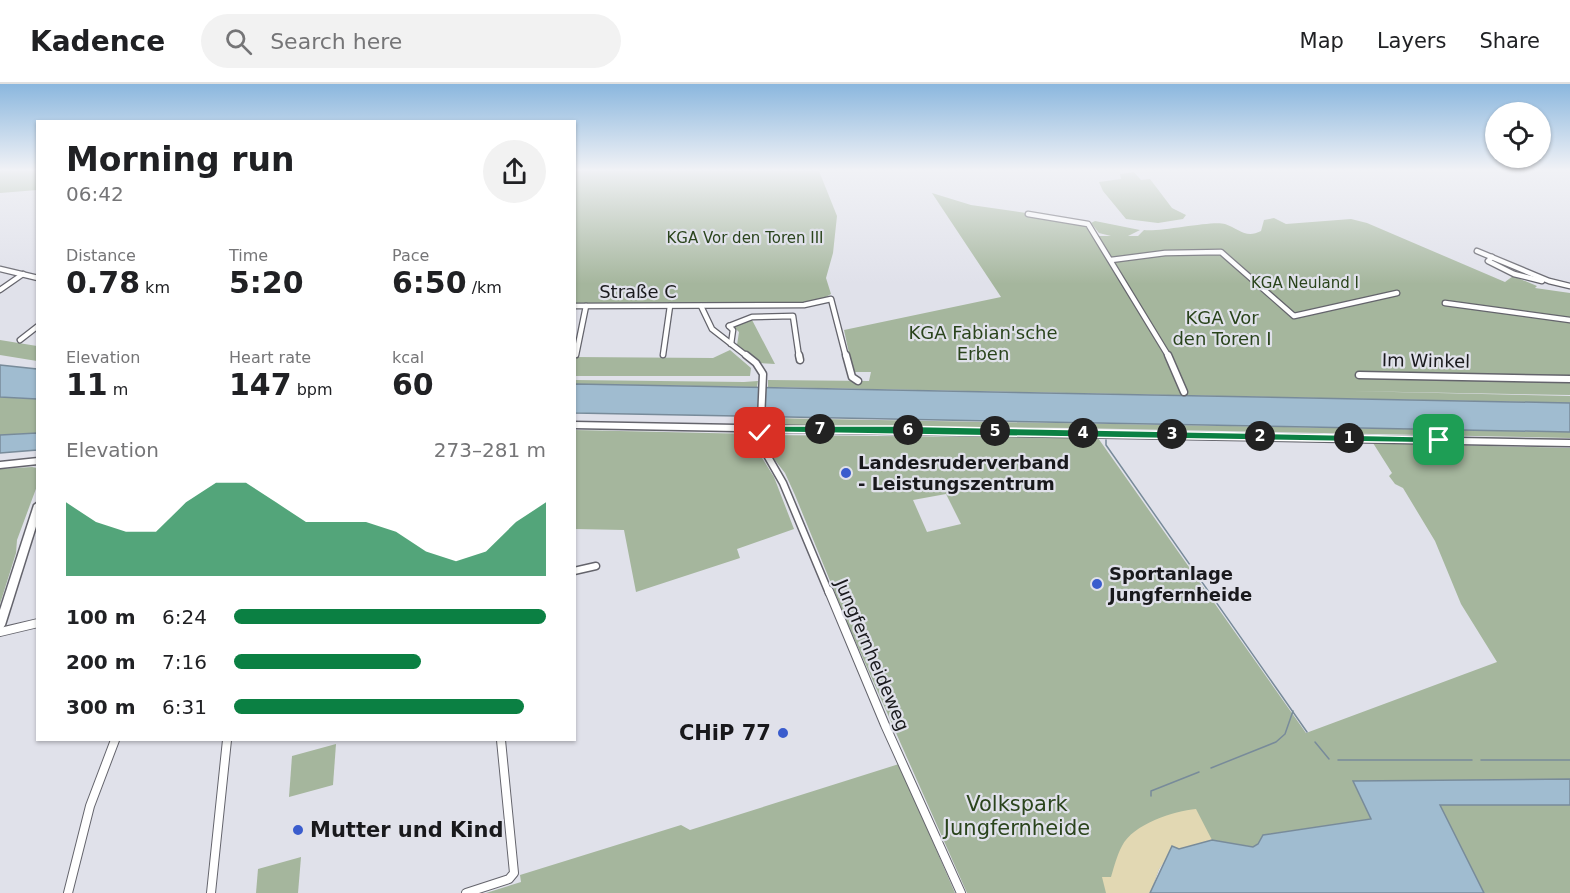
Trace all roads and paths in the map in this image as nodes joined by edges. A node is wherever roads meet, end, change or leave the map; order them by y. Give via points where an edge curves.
1 (1028, 214) dead end
2 (1477, 250) dead end
3 (1111, 260) junction
4 (0, 269) edge
5 (23, 274) junction
6 (36, 277) edge
7 (1570, 286) edge
8 (0, 290) edge
9 (1397, 293) dead end
10 (1445, 303) dead end
11 (576, 306) edge
12 (586, 306) junction
13 (670, 306) junction
14 (701, 306) junction
15 (1570, 320) edge
16 (729, 326) junction
17 (36, 328) edge
18 (712, 328) junction
19 (20, 340) dead end
20 (731, 344) junction
21 (576, 355) dead end
22 (663, 355) dead end
23 (800, 360) dead end
24 (1359, 375) dead end
25 (1570, 379) edge
26 (858, 381) dead end
27 (1184, 392) dead end
28 (576, 425) edge
29 (760, 427) junction
30 (1570, 443) edge
31 (36, 461) edge
32 (0, 465) edge
33 (36, 511) edge
34 (596, 566) dead end
35 (576, 571) edge
36 (36, 623) edge
37 (0, 625) edge
38 (0, 632) edge
39 (115, 741) edge
40 (227, 741) edge
41 (501, 741) edge
42 (68, 893) edge
43 (211, 893) edge
44 (466, 893) edge
45 (961, 893) edge

1 - 3 street via 1089,224
2 - 7 street
3 - 9 street via 1165,253 1221,252 1294,316
3 - 27 street via 1168,355
4 - 5 street
5 - 6 street
5 - 8 street
10 - 15 street
11 - 12 street, Straße C
12 - 13 street, Straße C
12 - 21 street
13 - 14 street, Straße C
13 - 22 street
14 - 18 street
14 - 26 street, Straße C via 804,305 831,299 852,377
16 - 18 street
16 - 20 street via 733,330
16 - 23 street via 752,317 793,316
17 - 19 street
18 - 20 street
20 - 29 street, Jungfernheideweg via 756,363 763,374
24 - 25 street, Im Winkel
28 - 29 main road
29 - 30 main road
29 - 45 street, Jungfernheideweg via 762,451 783,483
31 - 32 main road
33 - 37 main road
34 - 35 street
36 - 38 street
39 - 42 street via 90,806
40 - 43 street
41 - 44 street via 512,878

